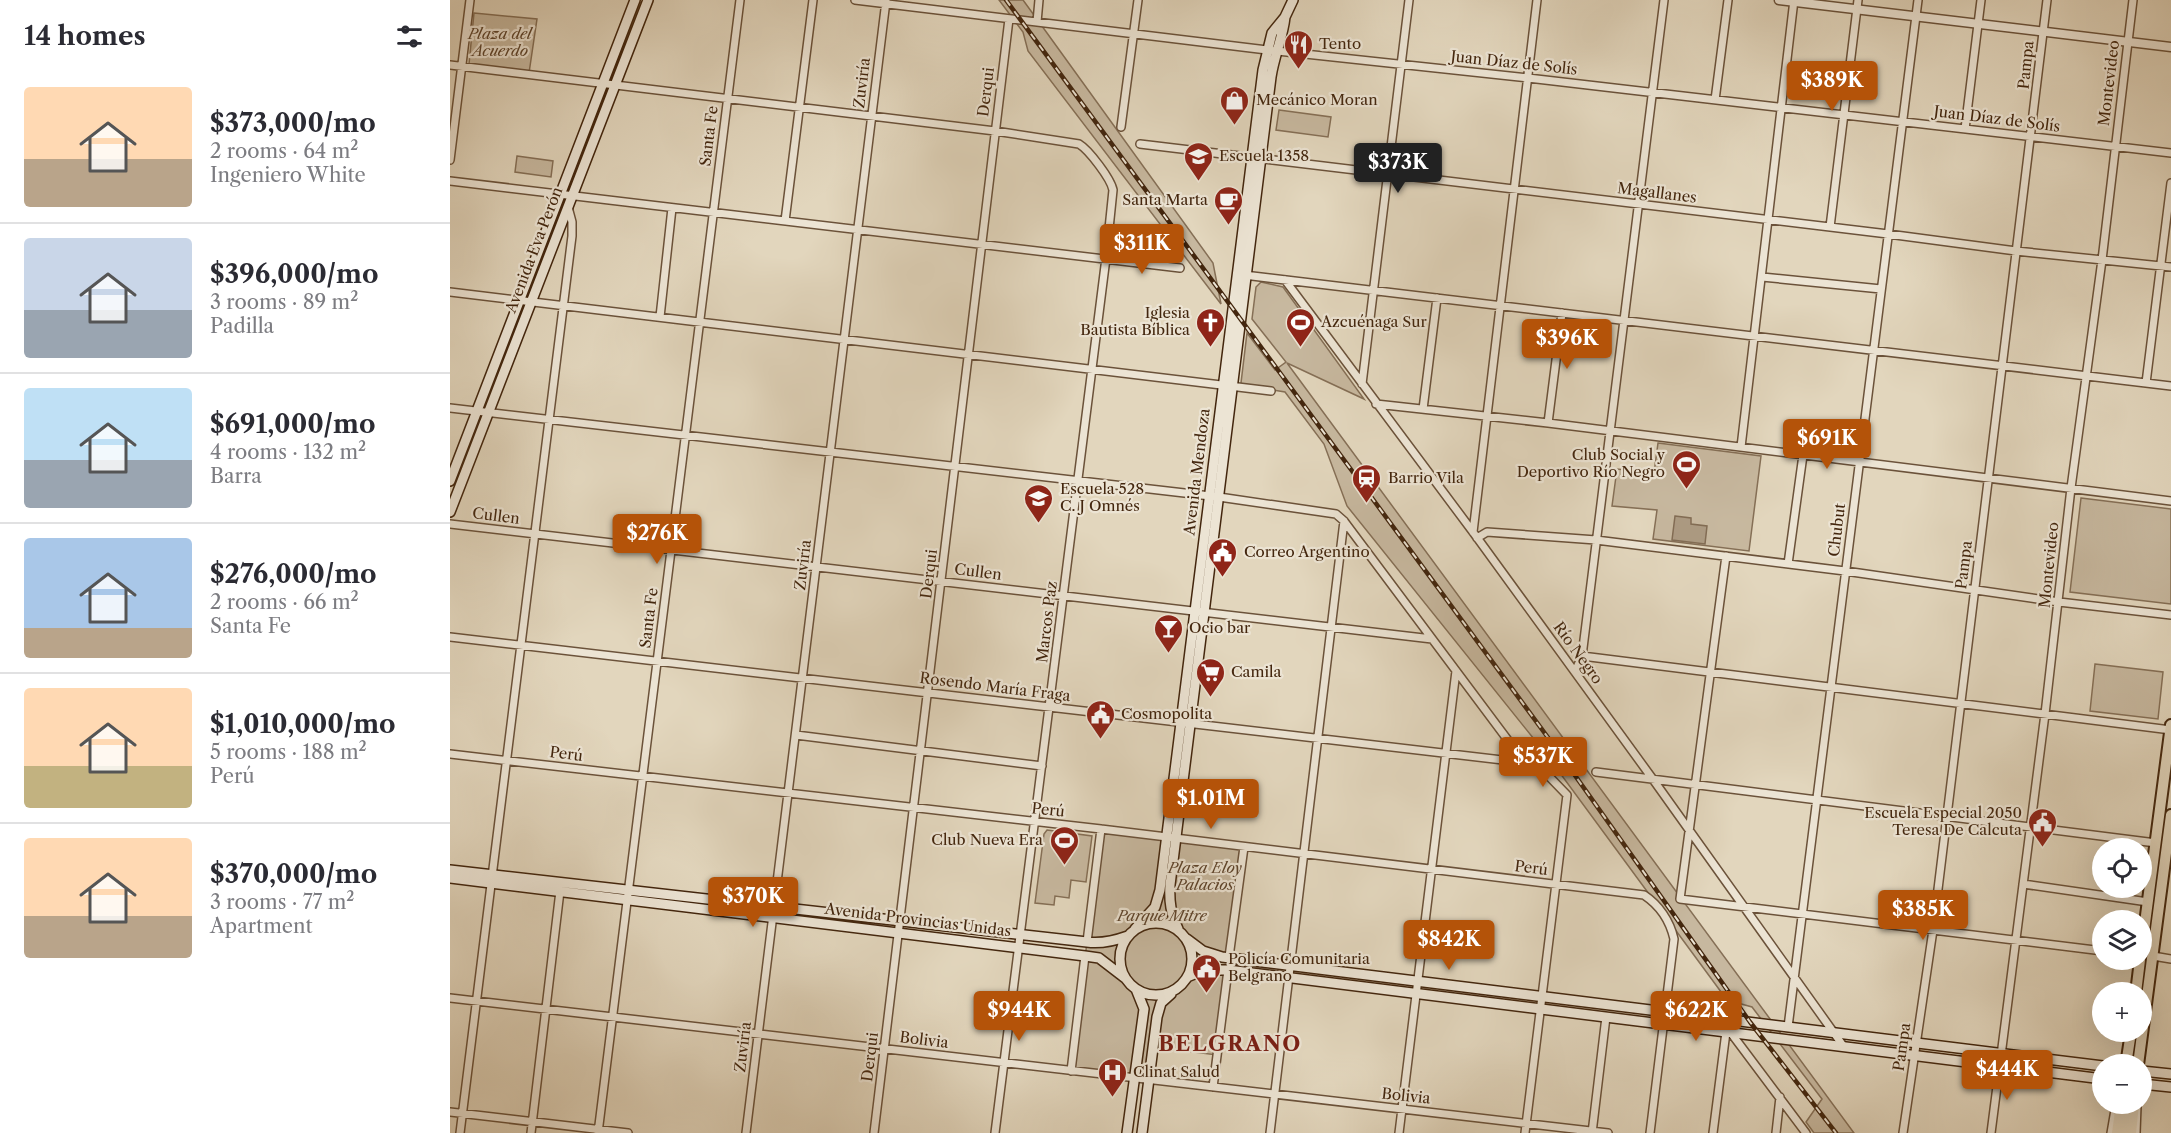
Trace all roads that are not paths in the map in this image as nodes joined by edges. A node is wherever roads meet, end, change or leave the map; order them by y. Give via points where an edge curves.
1 (470, 0) edge
2 (635, 0) edge
3 (648, 0) edge
4 (740, 0) edge
5 (813, 0) edge
6 (855, 0) edge
7 (1039, 0) edge
8 (1138, 0) edge
9 (1293, 0) edge
10 (1409, 0) edge
11 (1537, 0) edge
12 (1664, 0) edge
13 (1728, 0) edge
14 (1779, 0) edge
15 (1918, 0) edge
16 (1981, 0) edge
17 (2047, 0) edge
18 (2133, 0) edge
19 (1794, 1) edge
20 (886, 2) edge
21 (1857, 5) edge
22 (1916, 16) junction
23 (1009, 19) junction
24 (1037, 22) junction
25 (1978, 24) junction
26 (2043, 32) junction
27 (1134, 34) junction
28 (2128, 42) junction
29 (2171, 47) edge
30 (1271, 51) junction
31 (450, 65) edge
32 (1401, 65) junction
33 (462, 67) junction
34 (1528, 78) junction
35 (602, 84) junction
36 (614, 86) junction
37 (1652, 93) junction
38 (727, 99) junction
39 (1715, 100) junction
40 (800, 107) junction
41 (1782, 108) junction
42 (1844, 115) junction
43 (872, 116) junction
44 (1902, 122) junction
45 (1121, 127) dead end
46 (1965, 129) junction
47 (995, 130) junction
48 (2031, 137) junction
49 (1140, 144) dead end
50 (2114, 147) junction
51 (2171, 153) edge
52 (1256, 158) junction
53 (450, 160) edge
54 (1388, 174) junction
55 (450, 181) edge
56 (2171, 183) edge
57 (1514, 190) junction
58 (560, 195) junction
59 (572, 196) junction
60 (1639, 204) junction
61 (567, 207) junction
62 (672, 208) junction
63 (713, 213) junction
64 (1768, 219) junction
65 (785, 221) junction
66 (1830, 227) junction
67 (858, 229) junction
68 (1888, 234) junction
69 (982, 244) junction
70 (2016, 251) junction
71 (1106, 258) junction
72 (2102, 260) junction
73 (2161, 266) junction
74 (2171, 267) edge
75 (1180, 268) dead end
76 (1242, 275) junction
77 (1761, 277) junction
78 (1285, 280) junction
79 (1881, 289) junction
80 (1373, 290) junction
81 (450, 292) edge
82 (1437, 298) junction
83 (519, 300) junction
84 (531, 302) junction
85 (1500, 304) junction
86 (563, 306) junction
87 (1562, 313) junction
88 (660, 317) junction
89 (1624, 320) junction
90 (700, 322) junction
91 (1754, 336) junction
92 (844, 339) junction
93 (1874, 350) junction
94 (969, 354) junction
95 (2002, 365) junction
96 (1092, 369) junction
97 (2085, 375) junction
98 (2146, 382) junction
99 (1362, 384) junction
100 (1228, 385) junction
101 (2171, 386) edge
102 (1271, 391) dead end
103 (1376, 404) junction
104 (450, 408) edge
105 (1423, 409) junction
106 (476, 411) junction
107 (488, 412) junction
108 (1487, 417) junction
109 (549, 420) junction
110 (1548, 423) junction
111 (1610, 431) junction
112 (685, 435) junction
113 (1741, 447) junction
114 (830, 452) junction
115 (1803, 455) junction
116 (1859, 462) junction
117 (955, 467) junction
118 (1989, 478) junction
119 (450, 481) edge
120 (1078, 481) junction
121 (2071, 488) junction
122 (1214, 497) junction
123 (2171, 501) edge
124 (450, 512) edge
125 (1344, 521) junction
126 (450, 524) edge
127 (535, 534) junction
128 (1475, 535) junction
129 (1596, 540) junction
130 (671, 550) junction
131 (1726, 556) junction
132 (1788, 564) junction
133 (816, 567) junction
134 (1845, 571) junction
135 (941, 582) junction
136 (1975, 590) junction
137 (1064, 596) junction
138 (2059, 602) junction
139 (1200, 612) junction
140 (2171, 615) edge
141 (1331, 626) junction
142 (450, 637) edge
143 (1432, 639) junction
144 (521, 645) junction
145 (1582, 656) junction
146 (657, 661) junction
147 (1456, 671) junction
148 (1575, 672) junction
149 (1710, 672) junction
150 (803, 678) junction
151 (1831, 688) junction
152 (928, 692) junction
153 (1961, 704) junction
154 (1050, 707) junction
155 (2045, 714) junction
156 (1186, 723) junction
157 (2171, 725) edge
158 (2171, 730) edge
159 (796, 735) junction
160 (1318, 738) junction
161 (921, 751) junction
162 (450, 754) edge
163 (1445, 754) junction
164 (506, 761) junction
165 (1525, 763) junction
166 (1042, 766) junction
167 (1596, 772) dead end
168 (643, 777) junction
169 (1652, 778) junction
170 (1696, 784) junction
171 (788, 793) junction
172 (1817, 799) junction
173 (914, 808) junction
174 (2171, 815) edge
175 (1947, 816) junction
176 (1035, 822) junction
177 (2031, 827) junction
178 (1101, 830) junction
179 (1690, 831) junction
180 (1171, 838) junction
181 (2165, 844) edge
182 (1244, 847) junction
183 (1304, 854) junction
184 (1431, 869) junction
185 (450, 870) edge
186 (450, 878) edge
187 (492, 879) junction
188 (2023, 884) junction
189 (1556, 885) junction
190 (560, 891) junction
191 (628, 895) junction
192 (2148, 902) junction
193 (774, 907) junction
194 (1745, 907) junction
195 (2147, 910) edge
196 (1802, 914) junction
197 (773, 917) junction
198 (901, 921) junction
199 (1178, 929) junction
200 (1933, 930) junction
201 (1131, 932) junction
202 (899, 933) junction
203 (1020, 935) junction
204 (1187, 939) junction
205 (2016, 940) junction
206 (1087, 942) junction
207 (1019, 948) junction
208 (2092, 950) edge
209 (1085, 956) junction
210 (2152, 956) joint
211 (1230, 957) junction
212 (2171, 959) edge
213 (1290, 965) junction
214 (1228, 970) junction
215 (2150, 970) edge
216 (1289, 977) junction
217 (1125, 978) junction
218 (1187, 978) junction
219 (1794, 978) junction
220 (1417, 981) junction
221 (1136, 989) junction
222 (1175, 990) junction
223 (1416, 993) junction
224 (1542, 996) junction
225 (450, 998) edge
226 (476, 1001) junction
227 (546, 1009) junction
228 (1540, 1009) junction
229 (1665, 1011) junction
230 (613, 1017) junction
231 (1606, 1017) junction
232 (1664, 1024) junction
233 (1788, 1027) junction
234 (1833, 1031) junction
235 (1729, 1032) junction
236 (758, 1034) junction
237 (1915, 1042) junction
238 (1844, 1047) junction
239 (885, 1049) junction
240 (2001, 1053) junction
241 (2139, 1054) edge
242 (1914, 1056) junction
243 (1004, 1063) junction
244 (2092, 1065) edge
245 (1999, 1066) junction
246 (1071, 1071) junction
247 (2152, 1072) edge
248 (2171, 1074) edge
249 (1134, 1078) junction
250 (2092, 1078) edge
251 (1148, 1080) junction
252 (2152, 1085) edge
253 (1213, 1087) junction
254 (2171, 1087) edge
255 (1275, 1094) junction
256 (1780, 1097) junction
257 (1402, 1109) junction
258 (450, 1112) edge
259 (462, 1114) junction
260 (2114, 1114) edge
261 (2121, 1114) edge
262 (2133, 1114) edge
263 (2137, 1114) edge
264 (532, 1122) junction
265 (1526, 1122) junction
266 (598, 1131) edge
267 (1592, 1132) edge
268 (460, 1133) edge
269 (531, 1133) edge
270 (628, 1133) edge
271 (746, 1133) edge
272 (874, 1133) edge
273 (995, 1133) edge
274 (1127, 1133) edge
275 (1142, 1133) edge
276 (1270, 1133) edge
277 (1399, 1133) edge
278 (1525, 1133) edge
279 (1608, 1133) edge
280 (1650, 1133) edge
281 (1713, 1133) edge
282 (1776, 1133) edge
283 (1806, 1133) edge
284 (1904, 1133) edge
285 (1991, 1133) edge
286 (2111, 1133) edge
287 (2118, 1133) edge
288 (2130, 1133) edge
289 (2136, 1133) edge

1 - 33 street
2 - 35 main road, Avenida Eva Perón
3 - 36 main road, Avenida Eva Perón
4 - 38 street, Santa Fe
5 - 40 street
6 - 20 street, Juan Díaz de Solís
7 - 24 street
8 - 27 street
9 - 30 main road, Avenida Mendoza via 1272,33
10 - 32 street
11 - 34 street
12 - 37 street
13 - 39 street
14 - 19 street
15 - 22 street, Chubut
16 - 25 street
17 - 26 street, Pampa
18 - 28 street, Montevideo
19 - 21 street
19 - 41 street
20 - 23 street, Juan Díaz de Solís
20 - 43 street, Zuviría
21 - 22 street
21 - 42 street
22 - 25 street
22 - 44 street, Chubut
23 - 24 street, Juan Díaz de Solís
23 - 47 street, Derqui
24 - 27 street, Juan Díaz de Solís
25 - 26 street
25 - 46 street
26 - 28 street
26 - 48 street, Pampa
27 - 30 street, Juan Díaz de Solís
27 - 45 street
28 - 29 street
28 - 50 street, Montevideo
30 - 32 street, Juan Díaz de Solís
30 - 52 main road, Avenida Mendoza
31 - 33 street
32 - 34 street, Juan Díaz de Solís
32 - 54 street
33 - 35 street
33 - 53 street
34 - 37 street, Juan Díaz de Solís
34 - 57 street
35 - 36 street
35 - 58 main road, Avenida Eva Perón
36 - 38 street
36 - 59 main road, Avenida Eva Perón
37 - 39 street, Juan Díaz de Solís
37 - 60 street
38 - 40 street
38 - 63 street, Santa Fe
39 - 41 street, Juan Díaz de Solís
40 - 43 street
40 - 65 street
41 - 42 street, Juan Díaz de Solís
41 - 64 street
42 - 44 street, Juan Díaz de Solís
42 - 66 street
43 - 47 street
43 - 67 street, Zuviría
44 - 46 street, Juan Díaz de Solís
44 - 68 street, Chubut
46 - 48 street, Juan Díaz de Solís
47 - 69 street, Derqui
47 - 71 street, Marcos Paz via 1083,146 1113,186
48 - 50 street, Juan Díaz de Solís
48 - 70 street, Pampa
49 - 52 street, Magallanes
50 - 51 street, Juan Díaz de Solís
50 - 72 street, Montevideo
52 - 54 street, Magallanes
52 - 76 main road, Avenida Mendoza
54 - 57 street, Magallanes
54 - 80 street
55 - 58 street
56 - 73 street
57 - 60 street, Magallanes
57 - 85 street
58 - 59 street
58 - 83 main road, Avenida Eva Perón
59 - 61 main road, Avenida Eva Perón
59 - 62 street
60 - 64 street, Magallanes
60 - 89 street
61 - 84 main road, Avenida Eva Perón
61 - 86 street via 572,236
62 - 63 street
62 - 88 street
63 - 65 street
63 - 90 street, Santa Fe
64 - 66 street, Magallanes
64 - 77 street
65 - 67 street
66 - 68 street, Magallanes
67 - 69 street
67 - 92 street, Zuviría
68 - 70 street, Magallanes
68 - 79 street, Chubut
69 - 71 street
69 - 94 street, Derqui
70 - 72 street, Magallanes
70 - 95 street, Pampa
71 - 75 street
71 - 96 street, Marcos Paz
72 - 73 street, Magallanes
72 - 97 street, Montevideo
73 - 74 street, Magallanes
73 - 98 street
76 - 78 street
76 - 100 main road, Avenida Mendoza
77 - 79 street
77 - 91 street
78 - 80 street
78 - 99 street, Río Negro
79 - 93 street, Chubut
80 - 82 street
80 - 99 street
81 - 83 street
82 - 85 street
82 - 105 street
83 - 84 street
83 - 106 main road, Avenida Eva Perón
84 - 86 street
84 - 107 main road, Avenida Eva Perón
85 - 87 street
85 - 108 street
86 - 88 street
86 - 109 street
87 - 89 street
87 - 110 street
88 - 90 street
89 - 91 street
89 - 111 street
90 - 92 street
90 - 112 street, Santa Fe
91 - 93 street
91 - 113 street
92 - 94 street
92 - 114 street, Zuviría
93 - 95 street
93 - 116 street, Chubut
94 - 96 street
94 - 117 street, Derqui
95 - 97 street
95 - 118 street, Pampa
96 - 100 street
96 - 120 street, Marcos Paz
97 - 98 street
97 - 121 street, Montevideo
98 - 101 street
99 - 103 street, Río Negro
100 - 102 street
100 - 122 main road, Avenida Mendoza
103 - 105 street
103 - 128 street, Río Negro
104 - 106 street
105 - 108 street
106 - 107 street
106 - 119 main road, Avenida Eva Perón
107 - 109 street
107 - 124 main road, Avenida Eva Perón
108 - 110 street
108 - 128 street
109 - 112 street
109 - 127 street
110 - 111 street
111 - 113 street
111 - 129 street
112 - 114 street
112 - 130 street, Santa Fe
113 - 115 street
114 - 117 street
114 - 133 street, Zuviría
115 - 116 street
115 - 132 street
116 - 118 street
116 - 134 street, Chubut
117 - 120 street
117 - 135 street, Derqui
118 - 121 street
118 - 136 street, Pampa
120 - 122 street
120 - 137 street, Marcos Paz
121 - 123 street
121 - 138 street, Montevideo
122 - 125 street via 1336,514
122 - 139 main road, Avenida Mendoza
125 - 141 street
125 - 143 street
126 - 127 street, Cullen
127 - 130 street, Cullen
127 - 144 street
128 - 129 street via 1487,532
128 - 148 street, Río Negro
129 - 131 street
129 - 145 street
130 - 133 street, Cullen
130 - 146 street, Santa Fe
131 - 132 street
131 - 149 street
132 - 134 street
133 - 135 street, Cullen
133 - 150 street, Zuviría
134 - 136 street
134 - 151 street, Chubut
135 - 137 street, Cullen
135 - 152 street, Derqui
136 - 138 street
136 - 153 street, Pampa
137 - 139 street, Cullen
137 - 154 street, Marcos Paz
138 - 140 street
138 - 155 street, Montevideo
139 - 141 street, Cullen
139 - 156 main road, Avenida Mendoza
141 - 143 street, Cullen
141 - 160 street
142 - 144 street, Rosendo María Fraga
143 - 147 street
144 - 146 street, Rosendo María Fraga
144 - 164 street
145 - 148 street
145 - 149 street
146 - 150 street, Rosendo María Fraga
146 - 168 street, Santa Fe
147 - 163 street
147 - 165 street
148 - 169 street, Río Negro
149 - 151 street
149 - 170 street
150 - 152 street, Rosendo María Fraga
150 - 159 street, Zuviría
151 - 153 street
151 - 172 street, Chubut
152 - 154 street, Rosendo María Fraga
152 - 161 street, Derqui
153 - 155 street
153 - 175 street, Pampa
154 - 156 street, Rosendo María Fraga
154 - 166 street, Marcos Paz
155 - 158 street
155 - 177 street, Montevideo
156 - 160 street, Rosendo María Fraga
156 - 180 main road, Avenida Mendoza
157 - 158 main road
158 - 181 main road
159 - 161 street
159 - 171 street, Zuviría
160 - 163 street, Rosendo María Fraga
160 - 183 street
161 - 166 street
161 - 173 street, Derqui
162 - 164 street, Perú
163 - 165 street, Rosendo María Fraga
163 - 184 street
164 - 168 street, Perú
164 - 187 street
165 - 189 street, Rosendo María Fraga via 1537,764 1566,795
166 - 176 street, Marcos Paz
167 - 169 street
168 - 171 street, Perú
168 - 191 street, Santa Fe
169 - 170 street
169 - 179 street, Río Negro
170 - 172 street
170 - 179 street
171 - 173 street, Perú
171 - 193 street, Zuviría
172 - 175 street
172 - 196 street, Chubut
173 - 176 street, Perú
173 - 198 street, Derqui
174 - 181 main road
175 - 177 street
175 - 200 street, Pampa
176 - 178 street, Perú
176 - 203 street, Marcos Paz
177 - 181 street
177 - 188 street, Montevideo
178 - 180 street, Perú
178 - 206 street
179 - 194 street, Río Negro
179 - 194 street via 1680,899
180 - 182 street, Perú
180 - 199 main road, Avenida Mendoza via 1169,901
180 - 201 main road, Avenida Mendoza via 1155,907
181 - 192 main road
181 - 210 main road
182 - 183 street, Perú
182 - 211 street
183 - 184 street, Perú
183 - 213 street
184 - 189 street, Perú
184 - 220 street
185 - 187 main road, Avenida Provincias Unidas
186 - 187 main road, Avenida Provincias Unidas
187 - 190 main road, Avenida Provincias Unidas
187 - 191 main road, Avenida Provincias Unidas
187 - 226 street
188 - 192 street
188 - 205 street, Montevideo
189 - 224 street
189 - 229 street, Perú via 1644,895 1654,901 1671,926 1674,939
190 - 191 main road, Avenida Provincias Unidas
190 - 227 street
191 - 193 main road, Avenida Provincias Unidas
191 - 197 main road, Avenida Provincias Unidas
191 - 230 street, Santa Fe
192 - 195 main road
193 - 197 street, Zuviría
193 - 198 main road, Avenida Provincias Unidas
194 - 196 street
194 - 219 street, Río Negro
196 - 200 street
196 - 219 street, Chubut
197 - 202 main road, Avenida Provincias Unidas
197 - 236 street, Zuviría
198 - 202 street, Derqui
198 - 203 main road, Avenida Provincias Unidas
199 - 201 main road via 1157,922
199 - 204 main road
200 - 205 street
200 - 237 street, Pampa
201 - 206 main road, Avenida Provincias Unidas via 1115,940
201 - 217 main road via 1120,956
202 - 207 main road, Avenida Provincias Unidas
202 - 239 street, Derqui
203 - 206 main road, Avenida Provincias Unidas
203 - 207 street, Marcos Paz
204 - 211 main road via 1203,951
204 - 218 main road via 1193,958
205 - 208 street
205 - 240 street, Montevideo
207 - 209 main road, Avenida Provincias Unidas
207 - 243 street, Marcos Paz
209 - 217 main road, Avenida Provincias Unidas via 1099,958
209 - 246 street
210 - 212 street
211 - 213 main road
213 - 216 street
213 - 220 main road
214 - 216 main road
214 - 218 main road via 1204,970
214 - 253 street
215 - 241 main road
216 - 223 main road
216 - 255 street
217 - 221 main road
218 - 222 main road
219 - 233 street, Chubut
219 - 234 street, Río Negro
220 - 223 street
220 - 224 main road
221 - 222 main road via 1155,995
221 - 249 main road via 1144,1009
222 - 251 main road via 1161,1004 1157,1017
223 - 228 main road
223 - 257 street
224 - 228 street
224 - 229 main road
225 - 226 street, Bolivia
226 - 227 street, Bolivia
226 - 259 street
227 - 230 street, Bolivia
227 - 264 street
228 - 231 main road
228 - 265 street
229 - 232 street
229 - 233 main road
230 - 236 street, Bolivia
230 - 266 street, Santa Fe
231 - 232 main road
231 - 267 street
232 - 235 main road
232 - 280 street
233 - 234 main road
234 - 237 main road
234 - 238 street, Río Negro
235 - 238 main road
235 - 256 street
235 - 281 street
236 - 239 street, Bolivia
236 - 271 street, Zuviría
237 - 240 main road
237 - 242 street, Pampa
238 - 242 main road
239 - 243 street, Bolivia
239 - 272 street, Derqui
240 - 244 main road
240 - 245 street, Montevideo
242 - 245 main road
242 - 284 street, Pampa
243 - 246 street, Bolivia
243 - 273 street, Marcos Paz
245 - 250 main road
245 - 285 street, Montevideo
246 - 249 street, Bolivia
247 - 248 main road
249 - 251 street, Bolivia
249 - 274 main road
251 - 253 street, Bolivia
251 - 275 main road
252 - 254 main road
253 - 255 street, Bolivia
255 - 257 street, Bolivia
255 - 276 street
256 - 282 street
256 - 283 street
257 - 265 street, Bolivia
257 - 277 street
258 - 259 street
259 - 264 street
259 - 268 street
260 - 286 street
261 - 287 highway
262 - 288 highway
263 - 289 street
264 - 266 street
264 - 269 street
265 - 267 street, Bolivia
265 - 278 street
266 - 270 street
267 - 279 street, Bolivia

